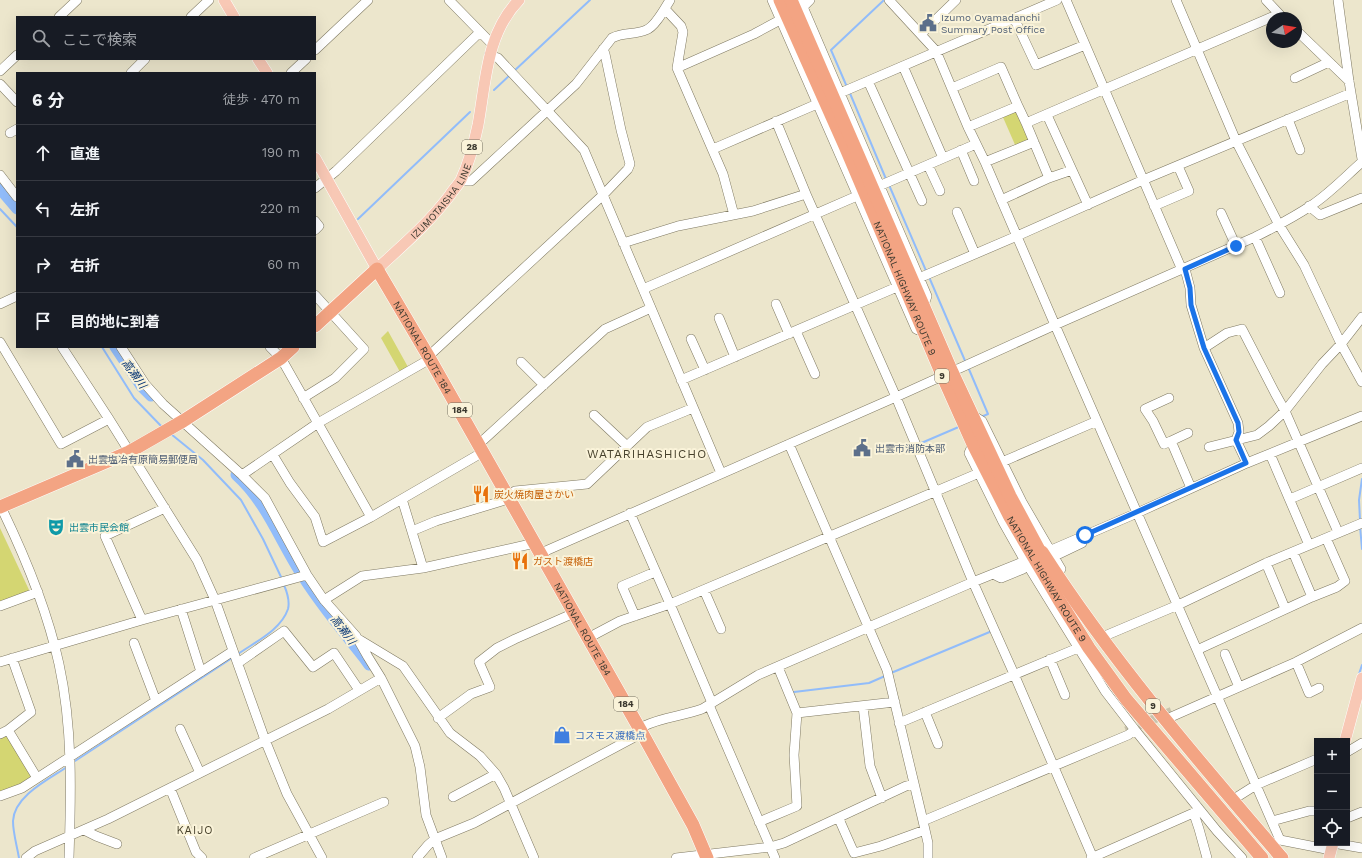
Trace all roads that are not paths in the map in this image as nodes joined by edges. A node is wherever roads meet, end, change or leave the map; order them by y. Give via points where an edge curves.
1 (77, 0) edge
2 (209, 0) edge
3 (224, 0) edge
4 (368, 0) edge
5 (449, 0) edge
6 (519, 0) edge
7 (670, 0) edge
8 (772, 0) edge
9 (780, 0) edge
10 (791, 0) edge
11 (810, 0) edge
12 (889, 0) edge
13 (956, 0) edge
14 (1057, 0) edge
15 (1066, 0) edge
16 (1176, 0) edge
17 (1266, 0) edge
18 (1338, 0) edge
19 (801, 4) edge
20 (665, 9) junction
21 (1277, 12) edge
22 (60, 16) edge
23 (192, 16) edge
24 (233, 16) edge
25 (1014, 18) junction
26 (776, 19) junction
27 (1266, 22) edge
28 (480, 32) junction
29 (921, 34) junction
30 (1302, 36) edge
31 (1084, 45) junction
32 (815, 46) junction
33 (316, 49) edge
34 (491, 50) junction
35 (603, 50) junction
36 (1197, 50) junction
37 (936, 51) junction
38 (795, 52) junction
39 (16, 56) edge
40 (144, 60) edge
41 (259, 60) edge
42 (305, 60) edge
43 (808, 62) junction
44 (1329, 62) junction
45 (903, 66) junction
46 (676, 68) junction
47 (0, 71) edge
48 (132, 72) edge
49 (265, 72) edge
50 (292, 72) edge
51 (1295, 78) dead end
52 (868, 81) junction
53 (1349, 81) junction
54 (0, 84) edge
55 (952, 88) junction
56 (1104, 90) junction
57 (840, 93) junction
58 (1351, 93) junction
59 (16, 101) edge
60 (817, 104) junction
61 (1018, 106) junction
62 (546, 111) junction
63 (1047, 114) junction
64 (1288, 119) junction
65 (776, 121) junction
66 (1026, 123) junction
67 (968, 127) junction
68 (853, 133) junction
69 (1034, 142) junction
70 (1236, 142) junction
71 (839, 143) junction
72 (976, 144) junction
73 (713, 149) junction
74 (961, 150) junction
75 (1300, 150) dead end
76 (943, 158) junction
77 (316, 160) edge
78 (1362, 160) edge
79 (985, 162) junction
80 (928, 165) junction
81 (1178, 166) junction
82 (1072, 170) junction
83 (909, 173) junction
84 (0, 175) edge
85 (326, 178) junction
86 (1049, 178) junction
87 (1143, 180) junction
88 (460, 181) junction
89 (974, 181) dead end
90 (880, 186) junction
91 (316, 187) edge
92 (940, 191) dead end
93 (806, 194) junction
94 (16, 195) edge
95 (603, 195) junction
96 (857, 196) junction
97 (1362, 198) edge
98 (1002, 200) junction
99 (922, 201) dead end
100 (1088, 205) junction
101 (1154, 206) junction
102 (1309, 206) junction
103 (957, 212) dead end
104 (1221, 213) dead end
105 (815, 214) junction
106 (734, 215) junction
107 (892, 224) junction
108 (1279, 225) junction
109 (878, 235) junction
110 (1017, 236) junction
111 (1255, 237) junction
112 (623, 243) junction
113 (1236, 246) junction
114 (975, 254) junction
115 (378, 268) junction
116 (1184, 269) junction
117 (919, 278) junction
118 (897, 287) junction
119 (643, 289) junction
120 (1280, 294) dead end
121 (16, 296) edge
122 (316, 296) edge
123 (0, 304) edge
124 (776, 304) dead end
125 (855, 305) junction
126 (924, 305) junction
127 (651, 308) junction
128 (330, 312) junction
129 (1362, 317) edge
130 (719, 318) dead end
131 (316, 325) edge
132 (1054, 325) junction
133 (792, 332) junction
134 (924, 333) junction
135 (692, 339) dead end
136 (0, 342) edge
137 (1341, 344) junction
138 (63, 348) edge
139 (122, 348) edge
140 (271, 348) edge
141 (292, 348) edge
142 (1204, 348) junction
143 (735, 357) junction
144 (281, 358) junction
145 (430, 359) junction
146 (521, 362) dead end
147 (705, 370) junction
148 (815, 374) dead end
149 (947, 374) junction
150 (681, 380) junction
151 (1362, 382) edge
152 (544, 385) junction
153 (896, 397) junction
154 (303, 398) junction
155 (1169, 398) dead end
156 (693, 408) junction
157 (1285, 411) junction
158 (594, 414) dead end
159 (971, 414) junction
160 (1362, 416) edge
161 (109, 419) junction
162 (1097, 421) junction
163 (318, 423) junction
164 (173, 427) junction
165 (1188, 433) dead end
166 (1236, 440) junction
167 (1171, 441) junction
168 (1300, 442) junction
169 (789, 444) junction
170 (973, 444) junction
171 (627, 446) junction
172 (1209, 447) dead end
173 (481, 448) junction
174 (129, 452) junction
175 (1270, 454) junction
176 (273, 455) junction
177 (1002, 462) junction
178 (1246, 463) junction
179 (1362, 468) edge
180 (721, 473) junction
181 (979, 473) junction
182 (242, 475) junction
183 (1319, 487) junction
184 (1191, 488) junction
185 (935, 492) junction
186 (508, 496) junction
187 (402, 499) junction
188 (1016, 499) junction
189 (1290, 499) junction
190 (0, 506) edge
191 (165, 508) junction
192 (997, 510) junction
193 (630, 513) junction
194 (1137, 513) junction
195 (371, 516) junction
196 (1010, 517) junction
197 (1362, 523) edge
198 (412, 531) junction
199 (1338, 532) junction
200 (830, 537) junction
201 (1326, 538) junction
202 (1084, 539) junction
203 (1036, 544) junction
204 (1309, 545) junction
205 (538, 548) junction
206 (1049, 551) junction
207 (1293, 552) junction
208 (1063, 554) dead end
209 (1266, 563) junction
210 (423, 568) junction
211 (1022, 569) junction
212 (656, 572) junction
213 (307, 575) junction
214 (997, 576) junction
215 (973, 582) junction
216 (704, 590) junction
217 (38, 592) junction
218 (1312, 597) junction
219 (1053, 598) junction
220 (215, 600) junction
221 (324, 600) junction
222 (670, 604) junction
223 (1178, 605) junction
224 (0, 606) edge
225 (1284, 606) dead end
226 (181, 609) junction
227 (574, 613) junction
228 (635, 616) junction
229 (142, 620) junction
230 (721, 628) dead end
231 (868, 628) junction
232 (1362, 628) edge
233 (1106, 635) junction
234 (356, 636) junction
235 (588, 638) junction
236 (134, 643) dead end
237 (55, 646) junction
238 (1083, 648) junction
239 (1197, 650) junction
240 (233, 651) junction
241 (1225, 654) dead end
242 (12, 658) junction
243 (1050, 659) junction
244 (0, 662) edge
245 (1296, 662) junction
246 (238, 663) junction
247 (778, 667) junction
248 (201, 672) junction
249 (1132, 673) junction
250 (1014, 674) junction
251 (381, 678) junction
252 (1362, 678) edge
253 (1239, 687) junction
254 (1319, 688) dead end
255 (359, 690) junction
256 (1111, 692) junction
257 (1065, 695) dead end
258 (1218, 696) junction
259 (156, 701) junction
260 (895, 702) junction
261 (710, 704) junction
262 (863, 706) junction
263 (925, 712) junction
264 (797, 713) junction
265 (1173, 713) junction
266 (438, 718) junction
267 (899, 723) junction
268 (1151, 728) junction
269 (180, 729) dead end
270 (1130, 730) junction
271 (4, 732) edge
272 (642, 732) junction
273 (1346, 738) edge
274 (265, 740) junction
275 (1362, 743) edge
276 (938, 744) dead end
277 (1184, 744) junction
278 (1197, 749) junction
279 (1350, 750) edge
280 (70, 757) junction
281 (1314, 760) edge
282 (1054, 766) junction
283 (200, 773) junction
284 (1174, 773) junction
285 (496, 774) junction
286 (37, 778) junction
287 (914, 784) junction
288 (1256, 785) junction
289 (170, 788) junction
290 (0, 796) edge
291 (453, 796) dead end
292 (1237, 797) junction
293 (882, 798) junction
294 (384, 802) dead end
295 (510, 802) junction
296 (1314, 811) edge
297 (1197, 812) junction
298 (1362, 812) edge
299 (1246, 815) junction
300 (1350, 817) edge
301 (839, 819) junction
302 (1272, 821) junction
303 (759, 822) junction
304 (924, 826) junction
305 (84, 830) junction
306 (1217, 831) junction
307 (309, 834) junction
308 (70, 835) junction
309 (1232, 835) junction
310 (435, 839) junction
311 (117, 844) dead end
312 (770, 847) junction
313 (1362, 848) edge
314 (1331, 849) edge
315 (706, 856) edge
316 (1257, 857) edge
317 (26, 858) edge
318 (70, 858) edge
319 (202, 858) edge
320 (254, 858) edge
321 (322, 858) edge
322 (417, 858) edge
323 (442, 858) edge
324 (534, 858) edge
325 (676, 858) edge
326 (775, 858) edge
327 (928, 858) edge
328 (1092, 858) edge
329 (1207, 858) edge
330 (1242, 858) edge
331 (1282, 858) edge

1 - 22 street
2 - 23 street
3 - 24 main road
4 - 33 street
5 - 28 street
6 - 34 main road, IZUMOTAISHA LINE / 28 via 503,22
7 - 20 street
8 - 26 street
9 - 43 highway, NATIONAL HIGHWAY ROUTE 9 / 9
10 - 32 highway, NATIONAL HIGHWAY ROUTE 9 / 9
11 - 19 street
12 - 29 street
13 - 29 street
14 - 25 street
15 - 31 street
16 - 36 street
17 - 21 street
18 - 53 street
19 - 32 street
20 - 35 street via 646,30 618,35 612,38
20 - 46 street via 681,26 683,32
25 - 31 street via 1036,65
25 - 37 street
26 - 38 street
26 - 46 street via 746,37
27 - 36 street
28 - 34 street
28 - 85 street
29 - 37 street
30 - 44 street
31 - 56 street
32 - 57 street
32 - 68 highway, NATIONAL HIGHWAY ROUTE 9 / 9
34 - 62 street
34 - 88 main road, IZUMOTAISHA LINE / 28 via 478,124
35 - 62 street via 576,84
35 - 95 street via 630,164 628,170
36 - 56 street
36 - 70 street
37 - 45 street
37 - 55 street
38 - 43 street
38 - 60 street
39 - 47 street
40 - 48 street
41 - 49 main road
42 - 50 street
43 - 71 highway, NATIONAL HIGHWAY ROUTE 9 / 9
44 - 51 street
44 - 53 street
45 - 52 street
45 - 76 street
46 - 73 street
52 - 57 street
52 - 83 street
53 - 58 street
54 - 59 street
55 - 61 street via 1001,67
55 - 67 street
56 - 63 street
56 - 87 street
57 - 68 street
58 - 64 street
58 - 78 street
60 - 65 street
60 - 71 street
61 - 66 street
61 - 67 street
62 - 88 street via 471,181
62 - 95 street via 584,150
63 - 66 street
63 - 82 street
64 - 70 street
64 - 75 street
65 - 73 street
65 - 93 street
66 - 69 street
67 - 72 street
68 - 90 street
68 - 107 highway, NATIONAL HIGHWAY ROUTE 9 / 9
69 - 79 street
69 - 86 street
70 - 81 street
70 - 108 street
71 - 96 street
71 - 109 highway, NATIONAL HIGHWAY ROUTE 9 / 9
72 - 74 street
72 - 79 street
73 - 106 street
74 - 76 street
74 - 89 street
76 - 80 street
77 - 85 main road
78 - 102 street via 1334,187
79 - 98 street
80 - 83 street
80 - 92 street
81 - 87 street
81 - 101 street via 1189,191
82 - 86 street
82 - 100 street
83 - 90 street
83 - 99 street
84 - 94 street
85 - 91 street
85 - 115 main road
86 - 98 street
87 - 100 street
87 - 101 street
88 - 115 main road, IZUMOTAISHA LINE / 28 via 428,222
90 - 107 street
93 - 105 street
93 - 106 street
95 - 112 street
95 - 145 street via 432,353
96 - 105 street
96 - 109 street
97 - 102 street via 1320,215
98 - 110 street
100 - 110 street
101 - 116 street
102 - 108 street
103 - 114 street
104 - 113 street
105 - 119 street
105 - 125 street
106 - 112 street via 678,226
107 - 117 street
107 - 126 highway, NATIONAL HIGHWAY ROUTE 9 / 9
108 - 111 street
108 - 137 street via 1304,265
109 - 118 street
109 - 134 highway, NATIONAL HIGHWAY ROUTE 9 / 9
110 - 114 street
110 - 132 street
111 - 113 street
111 - 120 street
112 - 119 street
113 - 116 street
114 - 117 street
115 - 128 highway
115 - 145 highway, NATIONAL ROUTE 184 / 184
116 - 132 street
116 - 142 street via 1190,288 1191,305
117 - 126 street via 927,296
118 - 125 street
118 - 134 street via 916,329
119 - 127 street
121 - 123 street
122 - 128 street
124 - 133 street
125 - 133 street
125 - 153 street
126 - 149 highway, NATIONAL HIGHWAY ROUTE 9 / 9
127 - 150 street
127 - 152 street via 605,329
128 - 131 highway
128 - 154 street via 364,349 335,378
129 - 137 street
130 - 143 street
132 - 149 street
132 - 162 street
133 - 143 street
133 - 148 street
134 - 149 highway, NATIONAL HIGHWAY ROUTE 9 / 9
135 - 147 street
136 - 161 street via 61,444
137 - 151 street
137 - 157 street
138 - 161 street
139 - 164 street via 145,384 163,404
140 - 144 street
141 - 144 highway
142 - 157 street via 1228,333 1242,329
142 - 166 street via 1238,423 1239,432
143 - 147 street
144 - 154 street
144 - 164 highway
145 - 163 street
145 - 173 highway, NATIONAL ROUTE 184 / 184
146 - 152 street
147 - 150 street
149 - 153 street
149 - 159 highway, NATIONAL HIGHWAY ROUTE 9 / 9
149 - 170 highway, NATIONAL HIGHWAY ROUTE 9 / 9
150 - 156 street
152 - 173 street
153 - 169 street
153 - 185 street
154 - 163 street
155 - 167 street via 1145,409 1164,444
156 - 171 street via 647,427
156 - 180 street
157 - 166 street via 1257,435
157 - 168 street
158 - 171 street
159 - 177 street via 982,421
159 - 188 highway, NATIONAL HIGHWAY ROUTE 9 / 9
160 - 168 street
161 - 174 street
162 - 177 street
162 - 194 street
163 - 176 street
163 - 195 street
164 - 174 highway
164 - 182 street
165 - 167 street
166 - 172 street
166 - 178 street
167 - 184 street
168 - 175 street
168 - 183 street
169 - 180 street
169 - 200 street
170 - 181 street via 969,453
170 - 196 highway, NATIONAL HIGHWAY ROUTE 9 / 9
171 - 186 street via 587,484 515,491
173 - 186 highway, NATIONAL ROUTE 184 / 184
173 - 187 street
174 - 190 highway
174 - 191 street
175 - 178 street
175 - 189 street
176 - 182 street
176 - 195 street via 314,516 323,542
177 - 188 street
178 - 184 street
179 - 183 street
180 - 193 street
181 - 185 street
181 - 192 street
182 - 213 street via 265,498
183 - 189 street
183 - 199 street
184 - 194 street
185 - 200 street
185 - 215 street
186 - 198 street via 502,501
186 - 205 highway, NATIONAL ROUTE 184 / 184
187 - 195 street
187 - 198 street
188 - 203 highway, NATIONAL HIGHWAY ROUTE 9 / 9
188 - 206 street
189 - 204 street
190 - 217 street
191 - 220 street via 197,560
191 - 229 street via 106,536
192 - 196 street
192 - 211 street
193 - 205 street
193 - 212 street
194 - 202 street
194 - 223 street
196 - 219 highway, NATIONAL HIGHWAY ROUTE 9 / 9
197 - 199 street
198 - 210 street
199 - 201 street
200 - 216 street
200 - 231 street
201 - 204 street
201 - 218 street via 1345,581
202 - 206 street
202 - 208 street
203 - 249 highway, 9 via 1066,590
203 - 268 highway, NATIONAL HIGHWAY ROUTE 9 / 9 via 1083,628
204 - 207 street
205 - 210 street
205 - 227 highway, NATIONAL ROUTE 184 / 184
206 - 233 street
207 - 209 street
207 - 218 street
209 - 223 street
209 - 225 street
210 - 221 street via 362,576
211 - 214 street
211 - 214 street via 1005,582
211 - 219 street
212 - 222 street
212 - 228 street via 622,586
213 - 220 street
213 - 221 street
214 - 215 street
215 - 231 street
215 - 250 street
216 - 222 street
216 - 230 street
217 - 224 street
217 - 237 street
218 - 239 street
219 - 238 highway, NATIONAL HIGHWAY ROUTE 9 / 9
220 - 226 street
220 - 240 street
221 - 234 street
222 - 228 street
222 - 261 street
223 - 233 street
223 - 239 street
226 - 229 street
226 - 248 street
227 - 235 highway, NATIONAL ROUTE 184 / 184
227 - 266 street via 497,648 479,662 490,687 471,694
228 - 235 street
229 - 237 street
231 - 247 street
231 - 260 street via 887,670
232 - 245 street
233 - 249 street
234 - 251 street
234 - 266 street via 403,666
235 - 272 highway, NATIONAL ROUTE 184 / 184
236 - 259 street
237 - 242 street
237 - 280 street via 60,665
238 - 243 street
238 - 256 highway, 9 via 1101,671
238 - 268 highway, NATIONAL HIGHWAY ROUTE 9 / 9
239 - 258 street
240 - 246 street
240 - 248 street
241 - 253 street
242 - 244 street
242 - 271 street via 31,712
243 - 250 street
243 - 257 street
245 - 253 street
245 - 254 street via 1309,693
246 - 255 street via 284,631 313,667 334,653
246 - 274 street
247 - 261 street
247 - 264 street
248 - 259 street
249 - 265 street
249 - 277 highway, 9
250 - 263 street
250 - 282 street
251 - 255 street
251 - 310 street via 415,746 426,815
252 - 273 main road
253 - 258 street
255 - 274 street via 328,709
256 - 270 street
256 - 284 highway, 9 via 1130,713
258 - 265 street
258 - 288 street
259 - 280 street
260 - 262 street
260 - 267 street
261 - 272 street via 694,712 655,721 644,726
261 - 303 street
262 - 264 street
262 - 293 street via 870,766
263 - 267 street
263 - 276 street
264 - 303 street via 794,756 797,806
265 - 278 street
266 - 285 street via 450,733 480,756
267 - 287 street
268 - 316 highway, NATIONAL HIGHWAY ROUTE 9 / 9
269 - 283 street
270 - 282 street via 1128,735
270 - 284 street
271 - 286 street
272 - 295 street
272 - 315 highway, NATIONAL ROUTE 184 / 184 via 693,825
274 - 283 street
274 - 307 street via 287,794
275 - 279 street
277 - 278 street
277 - 299 highway, 9
278 - 292 street
280 - 286 street
280 - 308 street
281 - 288 street
282 - 304 street
282 - 328 street
283 - 289 street
284 - 297 street
284 - 309 highway, 9
285 - 291 street
285 - 295 street
286 - 290 street via 22,788
287 - 293 street
287 - 304 street
288 - 292 street
288 - 302 street
289 - 305 street
289 - 319 street via 196,852
292 - 299 street via 1244,805
293 - 301 street
294 - 307 street
295 - 310 street via 474,823
295 - 324 street
296 - 302 street
297 - 306 street
297 - 328 street
297 - 329 street
298 - 300 street
299 - 331 highway, 9
301 - 304 street via 854,853 881,846
301 - 312 street
302 - 314 street via 1280,840
303 - 312 street
304 - 327 street
305 - 308 street
305 - 311 street
306 - 309 street
306 - 330 street
307 - 320 street
307 - 321 street
308 - 317 street via 35,851
308 - 318 street
309 - 316 highway, 9
310 - 322 street
310 - 323 street
312 - 315 street
312 - 326 street
313 - 314 street
315 - 325 street

